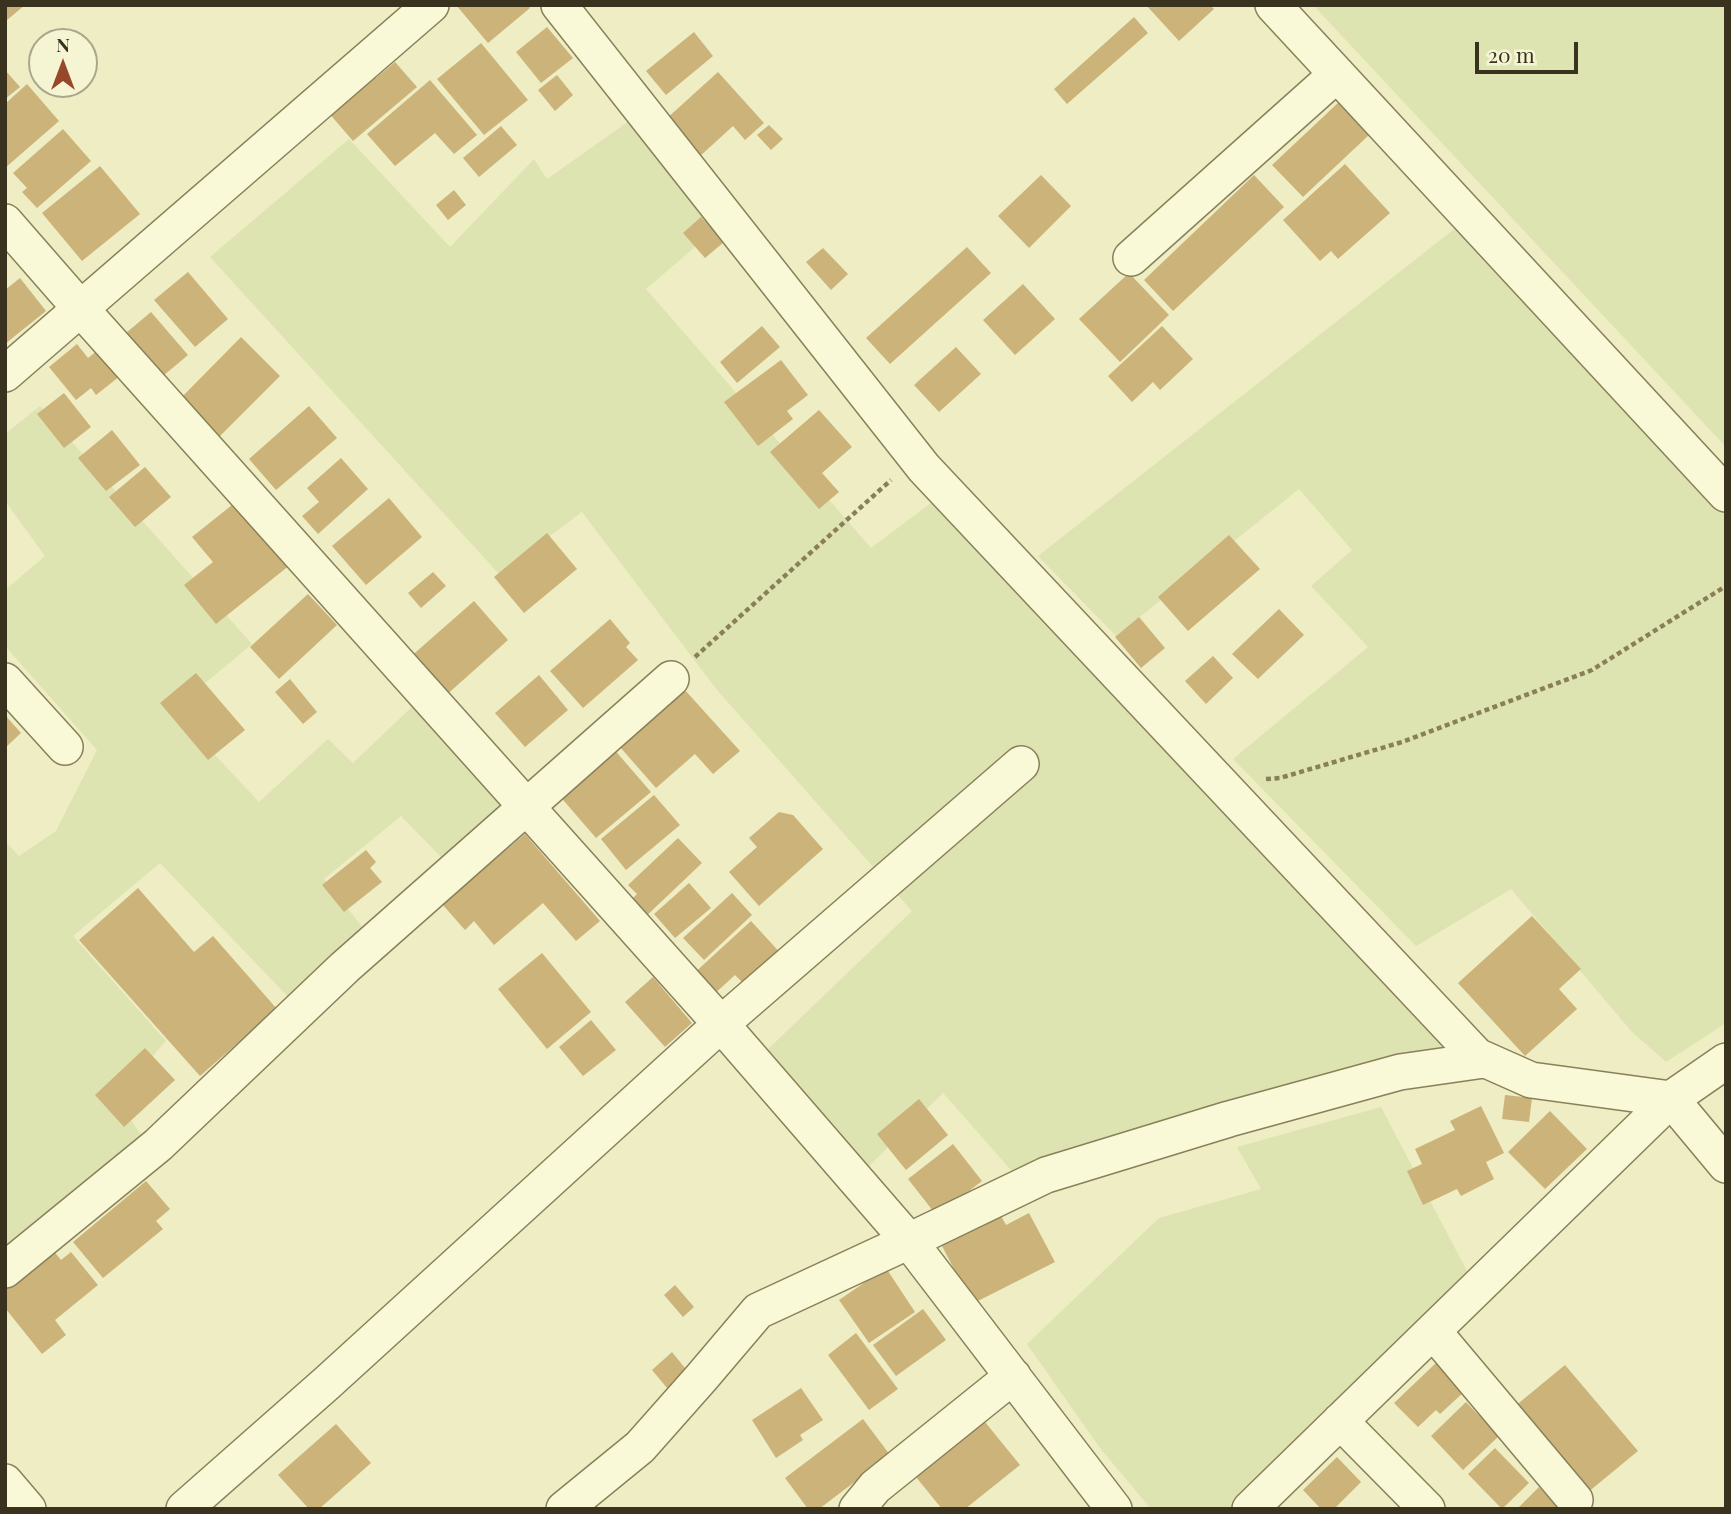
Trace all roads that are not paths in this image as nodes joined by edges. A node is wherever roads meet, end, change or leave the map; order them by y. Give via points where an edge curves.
1 (431, 5) edge
2 (559, 5) edge
3 (1273, 5) edge
4 (1337, 74) junction
5 (5, 222) edge
6 (1131, 258) dead end
7 (80, 308) junction
8 (5, 374) edge
9 (1726, 494) edge
10 (671, 679) road end
11 (5, 681) edge
12 (65, 747) dead end
13 (1021, 764) dead end
14 (527, 807) junction
15 (721, 1024) junction
16 (1484, 1060) junction
17 (1726, 1061) edge
18 (1671, 1099) junction
19 (1726, 1165) edge
20 (909, 1241) junction
21 (5, 1270) edge
22 (1433, 1331) junction
23 (1013, 1376) junction
24 (1340, 1421) junction
25 (5, 1482) edge
26 (1575, 1500) dead end
27 (28, 1509) edge
28 (184, 1509) edge
29 (564, 1509) edge
30 (857, 1509) edge
31 (1114, 1509) edge
32 (1250, 1509) edge
33 (1427, 1509) edge

1 - 7 street
2 - 16 street via 923,468
3 - 4 street
4 - 6 street
4 - 9 street
5 - 7 street
7 - 8 street
7 - 14 street
10 - 14 street
11 - 12 street
13 - 15 street
14 - 15 street
14 - 21 street via 345,967 158,1144
15 - 20 street
15 - 28 street
16 - 18 street via 1531,1080
16 - 20 street via 1400,1072 1046,1175
17 - 18 street
18 - 19 street
18 - 22 street
20 - 23 street
20 - 29 street via 758,1311 640,1447
22 - 24 street
22 - 26 street
23 - 30 street via 875,1487
23 - 31 street
24 - 32 street
24 - 33 street
25 - 27 street

